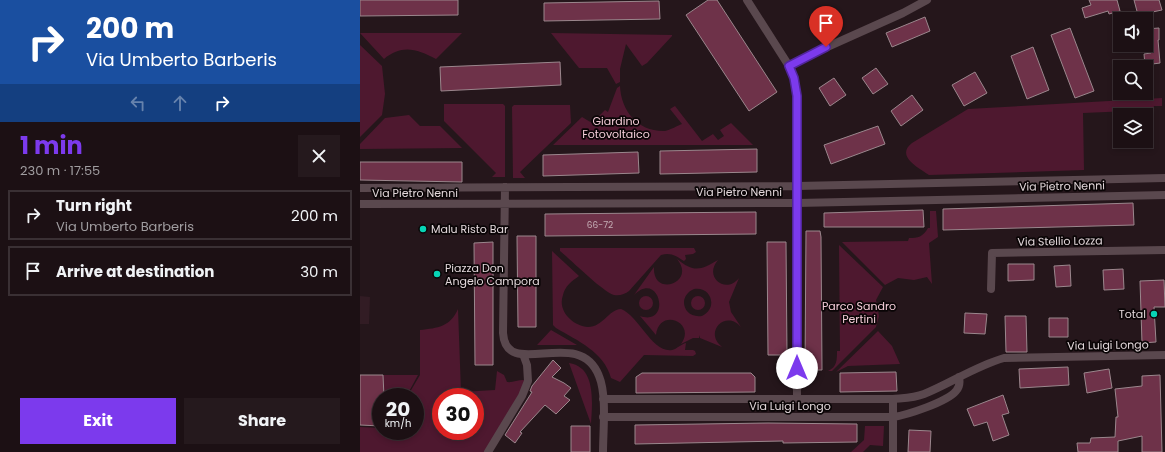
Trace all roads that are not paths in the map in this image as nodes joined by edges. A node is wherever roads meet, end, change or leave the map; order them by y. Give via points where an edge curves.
1 (748, 0) edge
2 (927, 0) edge
3 (789, 66) junction
4 (1165, 178) edge
5 (797, 186) junction
6 (505, 187) junction
7 (360, 188) edge
8 (1165, 194) edge
9 (505, 203) junction
10 (797, 203) junction
11 (360, 204) edge
12 (1165, 250) edge
13 (991, 289) dead end
14 (523, 354) junction
15 (1165, 355) edge
16 (959, 377) junction
17 (603, 399) junction
18 (893, 399) junction
19 (798, 400) junction
20 (603, 417) junction
21 (893, 417) junction
22 (488, 452) edge
23 (602, 452) edge
24 (893, 452) edge

1 - 3 street
2 - 3 street
3 - 5 street via 797,96
4 - 5 street, Via Pietro Nenni
5 - 6 street, Via Pietro Nenni
5 - 10 street
6 - 7 street, Via Pietro Nenni
6 - 9 street
8 - 10 street, Via Pietro Nenni
9 - 10 street, Via Pietro Nenni
9 - 11 street, Via Pietro Nenni
9 - 14 street via 503,340 510,351
10 - 19 street
12 - 13 street, Via Stellio Lozza via 992,253
14 - 17 street via 568,352 582,356 599,374
14 - 22 street via 528,381 522,396
15 - 16 street, Via Luigi Longo via 1011,357 987,364
16 - 18 street, Via Luigi Longo via 924,394
16 - 21 street, Via Luigi Longo via 960,383 956,391 947,398 902,416
17 - 19 street, Via Luigi Longo
17 - 20 street
18 - 19 street, Via Luigi Longo
18 - 21 street
20 - 21 street, Via Luigi Longo
20 - 23 street
21 - 24 street

